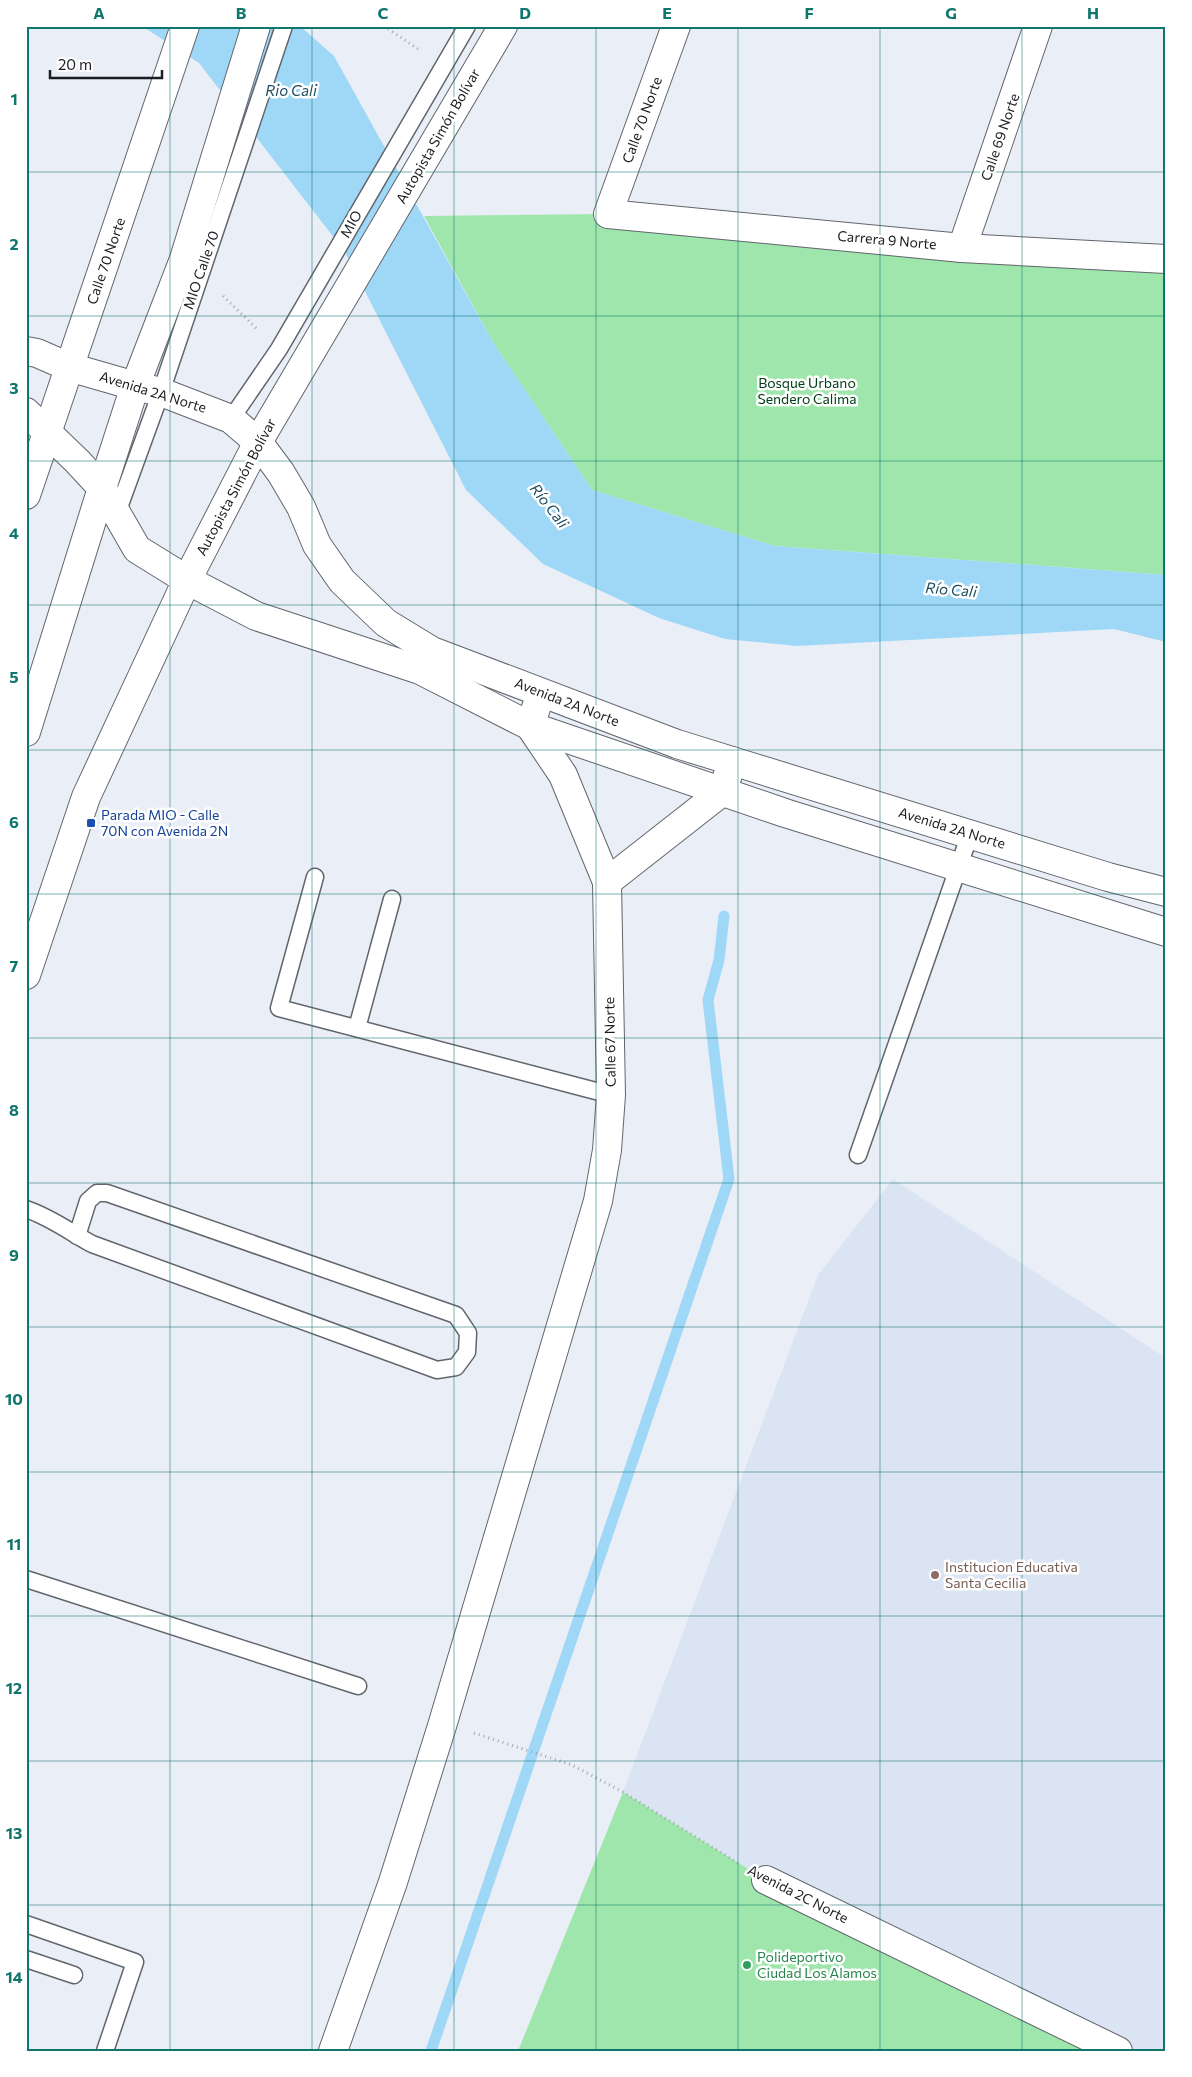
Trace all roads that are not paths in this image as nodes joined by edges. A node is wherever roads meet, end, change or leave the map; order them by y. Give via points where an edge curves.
1 (185, 26) edge
2 (256, 26) edge
3 (284, 26) edge
4 (467, 26) edge
5 (503, 26) edge
6 (676, 26) edge
7 (1038, 26) edge
8 (608, 214) joint
9 (962, 248) junction
10 (1166, 258) edge
11 (192, 266) junction
12 (26, 351) edge
13 (69, 366) junction
14 (148, 389) junction
15 (26, 412) edge
16 (230, 419) junction
17 (48, 433) junction
18 (258, 442) junction
19 (102, 488) junction
20 (26, 495) edge
21 (117, 513) junction
22 (187, 580) junction
23 (541, 693) junction
24 (530, 726) junction
25 (26, 732) edge
26 (732, 761) junction
27 (722, 791) junction
28 (970, 834) junction
29 (958, 866) junction
30 (314, 877) dead end
31 (608, 882) junction
32 (1166, 892) edge
33 (392, 899) dead end
34 (1166, 932) edge
35 (26, 975) edge
36 (357, 1028) junction
37 (611, 1095) junction
38 (858, 1155) dead end
39 (26, 1209) edge
40 (77, 1236) junction
41 (26, 1579) edge
42 (358, 1686) dead end
43 (766, 1880) road end
44 (26, 1924) edge
45 (26, 1959) edge
46 (74, 1975) dead end
47 (105, 2051) edge
48 (334, 2051) edge
49 (1118, 2051) edge

1 - 13 main road, Calle 70 Norte
2 - 11 main road
3 - 11 lane, MIO Calle 70
4 - 16 lane, MIO via 279,349
5 - 18 main road, Autopista Simón Bolívar
6 - 8 main road, Calle 70 Norte
7 - 9 main road, Calle 69 Norte
8 - 9 main road, Carrera 9 Norte
9 - 10 main road, Carrera 9 Norte
11 - 14 main road
12 - 13 main road, Avenida 2A Norte
13 - 14 main road, Avenida 2A Norte
13 - 17 main road, Calle 70 Norte
14 - 16 main road, Avenida 2A Norte
14 - 19 main road
14 - 21 lane
15 - 17 main road
16 - 18 main road, Avenida 2A Norte
17 - 19 main road
17 - 20 main road, Calle 70 Norte
18 - 22 main road, Autopista Simón Bolívar
18 - 23 main road, Avenida 2A Norte via 301,506 317,545 342,582 379,616 432,650
19 - 21 main road
19 - 25 main road
21 - 22 main road via 137,548
22 - 24 main road via 256,616 420,670
22 - 35 main road, Autopista Simón Bolívar via 86,797
23 - 24 main road
23 - 26 main road, Avenida 2A Norte
24 - 27 main road
24 - 31 main road, Calle 67 Norte via 563,775
26 - 27 main road
26 - 28 main road, Avenida 2A Norte
27 - 29 main road
27 - 31 main road
28 - 29 lane
28 - 32 main road, Avenida 2A Norte
29 - 34 main road
29 - 38 lane
30 - 36 lane via 279,1008
31 - 37 main road, Calle 67 Norte
33 - 36 lane
36 - 37 lane
37 - 48 main road, Calle 67 Norte via 607,1150 598,1201 393,1882
39 - 40 lane
40 - 40 lane via 437,1370 456,1367 467,1352 468,1333 456,1315 107,1193 97,1193 88,1201
41 - 42 lane
43 - 49 main road, Avenida 2C Norte
44 - 47 lane via 135,1962
45 - 46 lane

